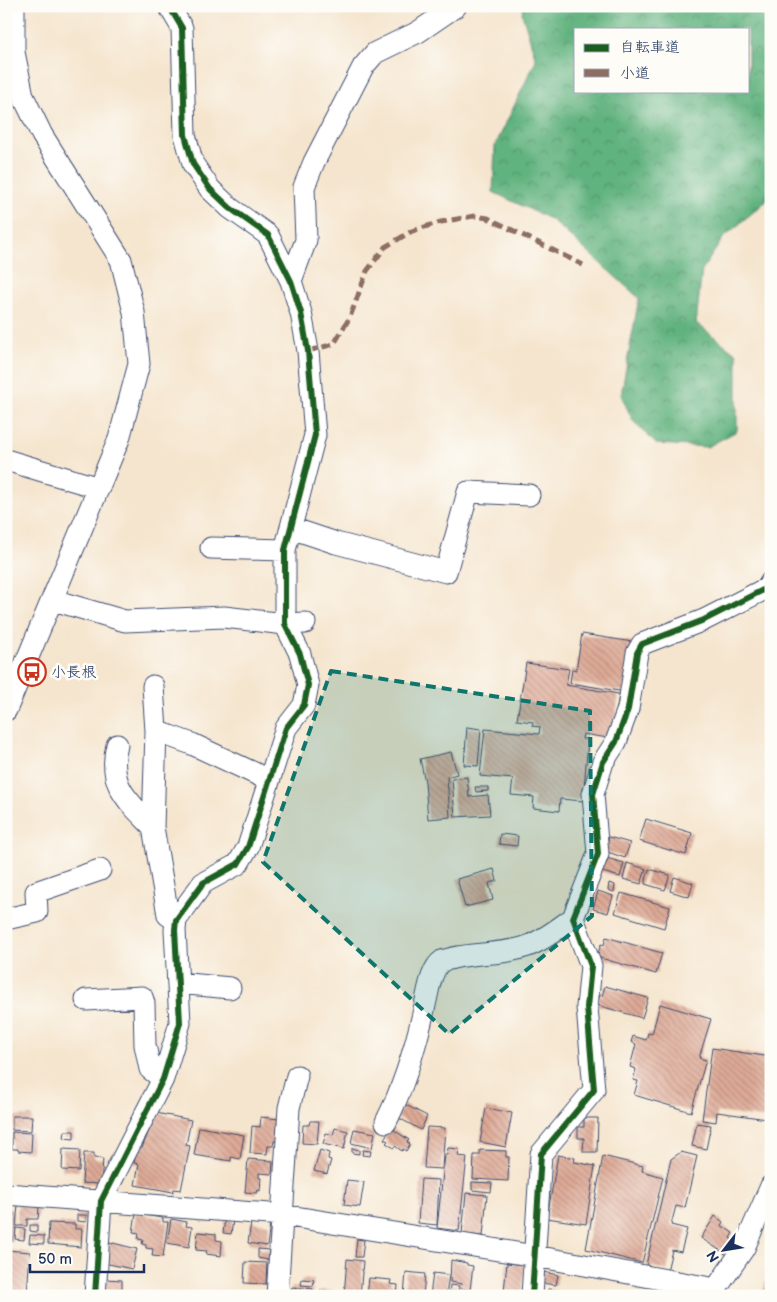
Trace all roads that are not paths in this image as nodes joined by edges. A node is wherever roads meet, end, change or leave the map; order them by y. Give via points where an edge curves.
1 (14, 6) edge
2 (169, 6) edge
3 (456, 6) edge
4 (292, 281) junction
5 (6, 460) edge
6 (99, 488) junction
7 (529, 495) dead end
8 (291, 528) junction
9 (211, 548) dead end
10 (285, 550) junction
11 (769, 588) edge
12 (53, 600) junction
13 (295, 623) junction
14 (152, 686) dead end
15 (6, 710) edge
16 (156, 732) junction
17 (117, 745) dead end
18 (269, 780) junction
19 (154, 827) junction
20 (100, 870) dead end
21 (573, 918) junction
22 (6, 920) edge
23 (176, 920) junction
24 (178, 983) junction
25 (230, 988) dead end
26 (86, 1000) dead end
27 (297, 1076) dead end
28 (162, 1078) junction
29 (386, 1122) dead end
30 (771, 1186) edge
31 (6, 1194) edge
32 (101, 1201) junction
33 (283, 1215) junction
34 (535, 1256) junction
35 (717, 1292) edge
36 (95, 1296) edge
37 (277, 1296) edge
38 (532, 1296) edge

1 - 6 street via 14,52 24,96 42,135 121,260 134,312 138,364 119,439
2 - 4 street via 182,28 185,134 193,164 210,189 230,208 268,235
3 - 4 street via 418,32 375,52 363,67 304,187 306,240
4 - 8 street via 308,351 315,435
5 - 6 street
6 - 12 street
7 - 8 street via 468,492 446,572
8 - 10 street
9 - 10 street
10 - 13 street
11 - 21 street via 704,620 642,644 637,653 628,709 616,742 603,762 593,794 598,854
12 - 13 street via 125,621 224,617
12 - 15 street
13 - 18 street via 308,685 304,705 286,728
14 - 16 street
16 - 18 street via 192,744
16 - 19 street
17 - 19 street via 114,754 116,782 122,793
18 - 23 street via 248,847 238,864 203,883
19 - 23 street via 168,915
20 - 22 street via 36,892 37,912
21 - 29 street via 529,946 442,961 428,989 408,1070
21 - 34 street via 591,966 587,1007 594,1090 541,1154
23 - 24 street
24 - 25 street
24 - 28 street via 180,1024
26 - 28 street via 142,997 150,1069
27 - 33 street via 289,1108
28 - 32 street
30 - 35 street via 744,1248
31 - 32 street
32 - 33 street
32 - 36 street
33 - 34 street
33 - 37 street
34 - 35 street
34 - 38 street

